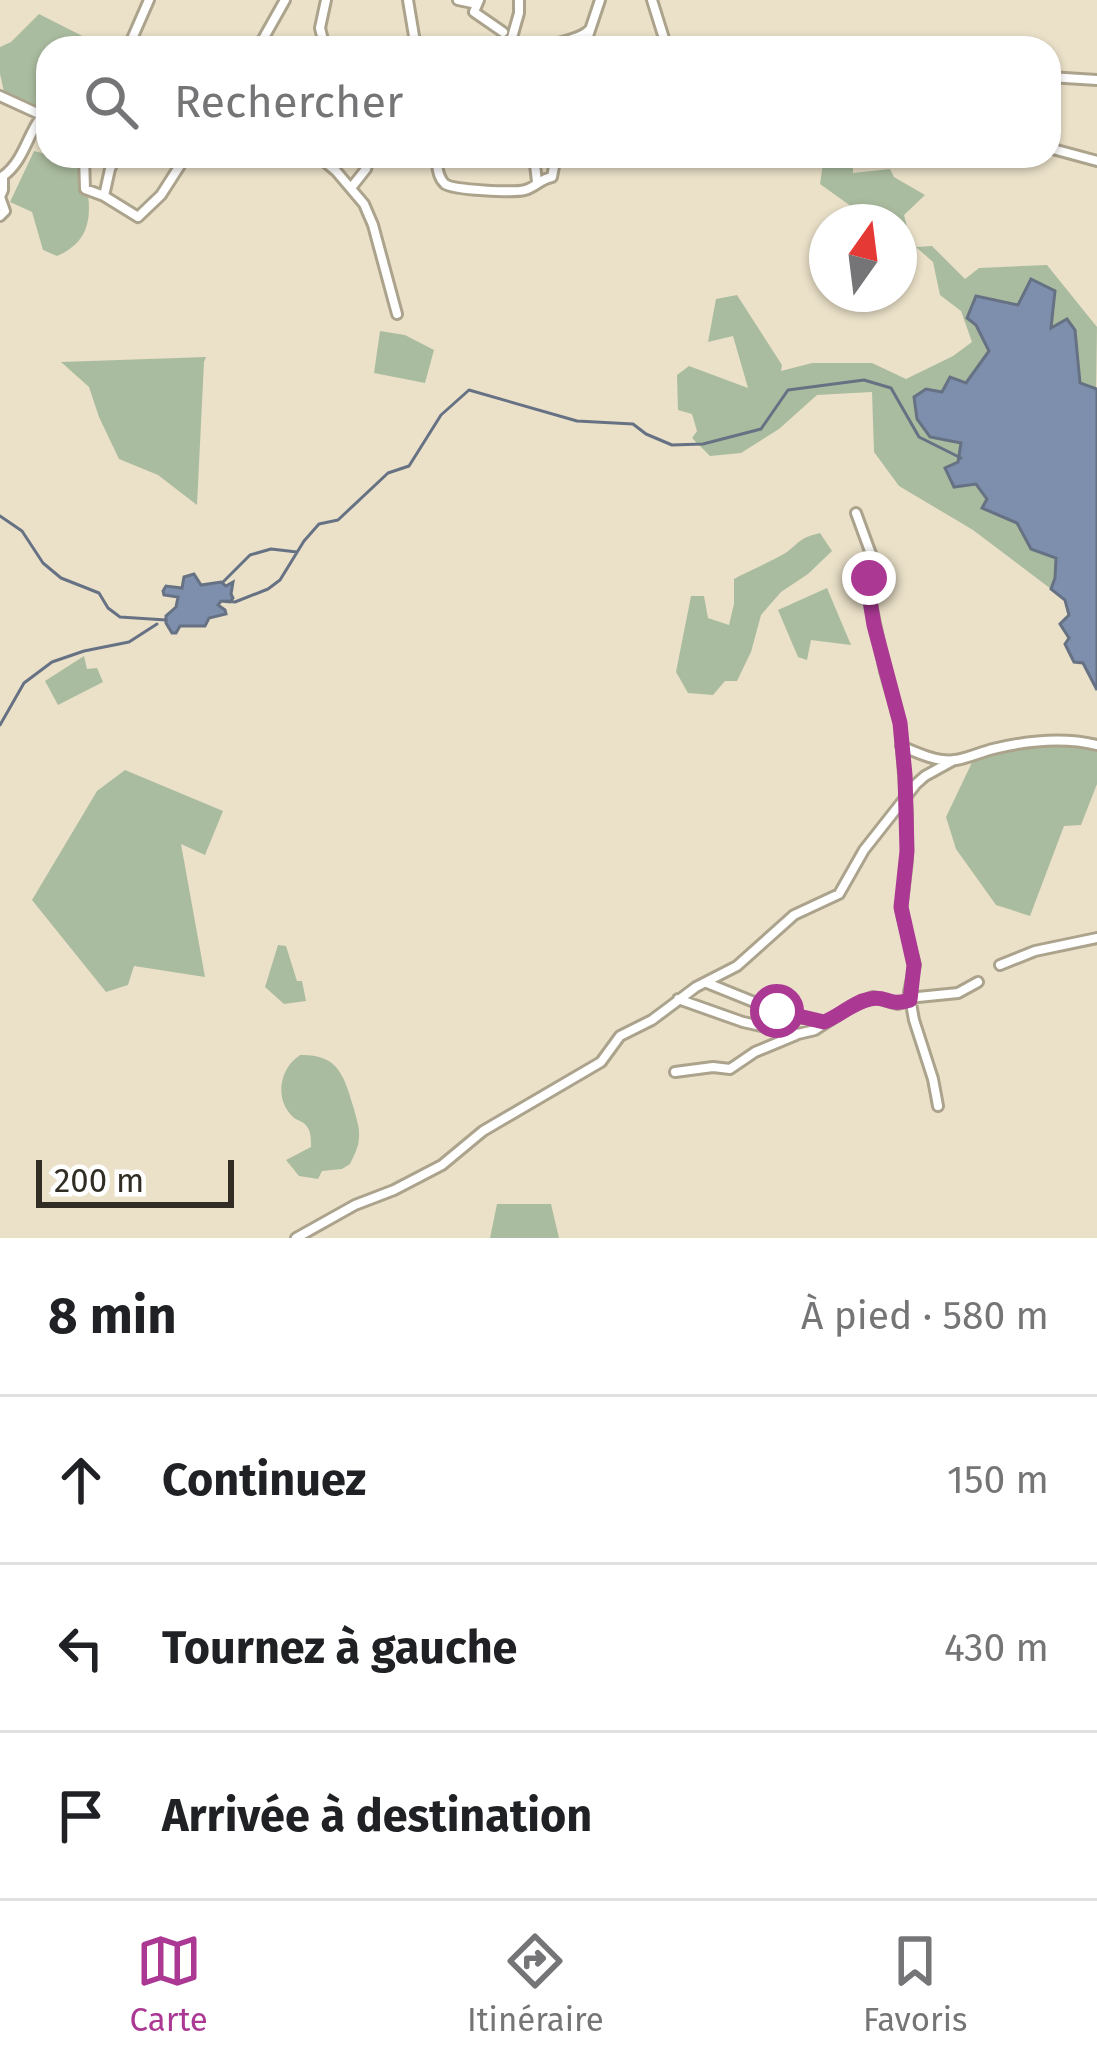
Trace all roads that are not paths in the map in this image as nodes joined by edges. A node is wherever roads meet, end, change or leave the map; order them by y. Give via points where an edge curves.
1 (149, 0) edge
2 (285, 0) edge
3 (326, 0) edge
4 (408, 0) edge
5 (458, 0) edge
6 (519, 0) edge
7 (600, 0) edge
8 (652, 0) edge
9 (478, 2) edge
10 (588, 31) junction
11 (503, 32) dead end
12 (133, 36) edge
13 (265, 36) edge
14 (322, 36) edge
15 (413, 36) edge
16 (512, 36) edge
17 (582, 36) edge
18 (587, 36) edge
19 (663, 36) edge
20 (1061, 78) edge
21 (1097, 80) edge
22 (0, 96) edge
23 (36, 113) edge
24 (36, 125) edge
25 (33, 128) junction
26 (36, 129) edge
27 (1061, 151) edge
28 (1097, 160) edge
29 (84, 168) edge
30 (110, 168) edge
31 (178, 168) edge
32 (330, 168) edge
33 (366, 168) edge
34 (439, 168) edge
35 (535, 168) edge
36 (554, 168) edge
37 (537, 182) junction
38 (351, 188) junction
39 (104, 196) junction
40 (0, 197) edge
41 (0, 217) edge
42 (397, 314) dead end
43 (856, 514) dead end
44 (1097, 745) edge
45 (902, 746) junction
46 (955, 760) junction
47 (907, 796) junction
48 (1097, 938) edge
49 (1000, 965) dead end
50 (706, 982) junction
51 (978, 982) dead end
52 (678, 999) junction
53 (910, 1000) junction
54 (824, 1022) junction
55 (797, 1034) junction
56 (675, 1072) dead end
57 (938, 1106) dead end
58 (296, 1238) edge

1 - 12 street
2 - 13 street
3 - 14 street
4 - 15 street
5 - 9 street
6 - 16 street
7 - 10 street
8 - 19 street
9 - 11 street via 474,12
10 - 17 street
10 - 18 street
20 - 21 street
22 - 23 street
24 - 25 street
25 - 26 street
25 - 40 street via 3,176
27 - 28 street
29 - 39 street via 85,189
30 - 39 street
31 - 39 street via 138,218
32 - 38 street
33 - 38 street
34 - 37 street via 442,182 460,190 527,190
35 - 37 street
36 - 37 street
38 - 42 street via 373,226
40 - 41 street
43 - 45 street via 871,554 869,595
44 - 46 street via 1040,742
45 - 46 street
45 - 47 street
46 - 47 street
47 - 50 street via 839,893
47 - 53 street via 901,907 914,965
48 - 49 street
50 - 52 street
50 - 54 street
51 - 53 street
52 - 55 street
52 - 58 street via 620,1036 601,1062 483,1131 442,1165
53 - 54 street via 873,998
53 - 57 street
54 - 55 street
55 - 56 street via 730,1069

